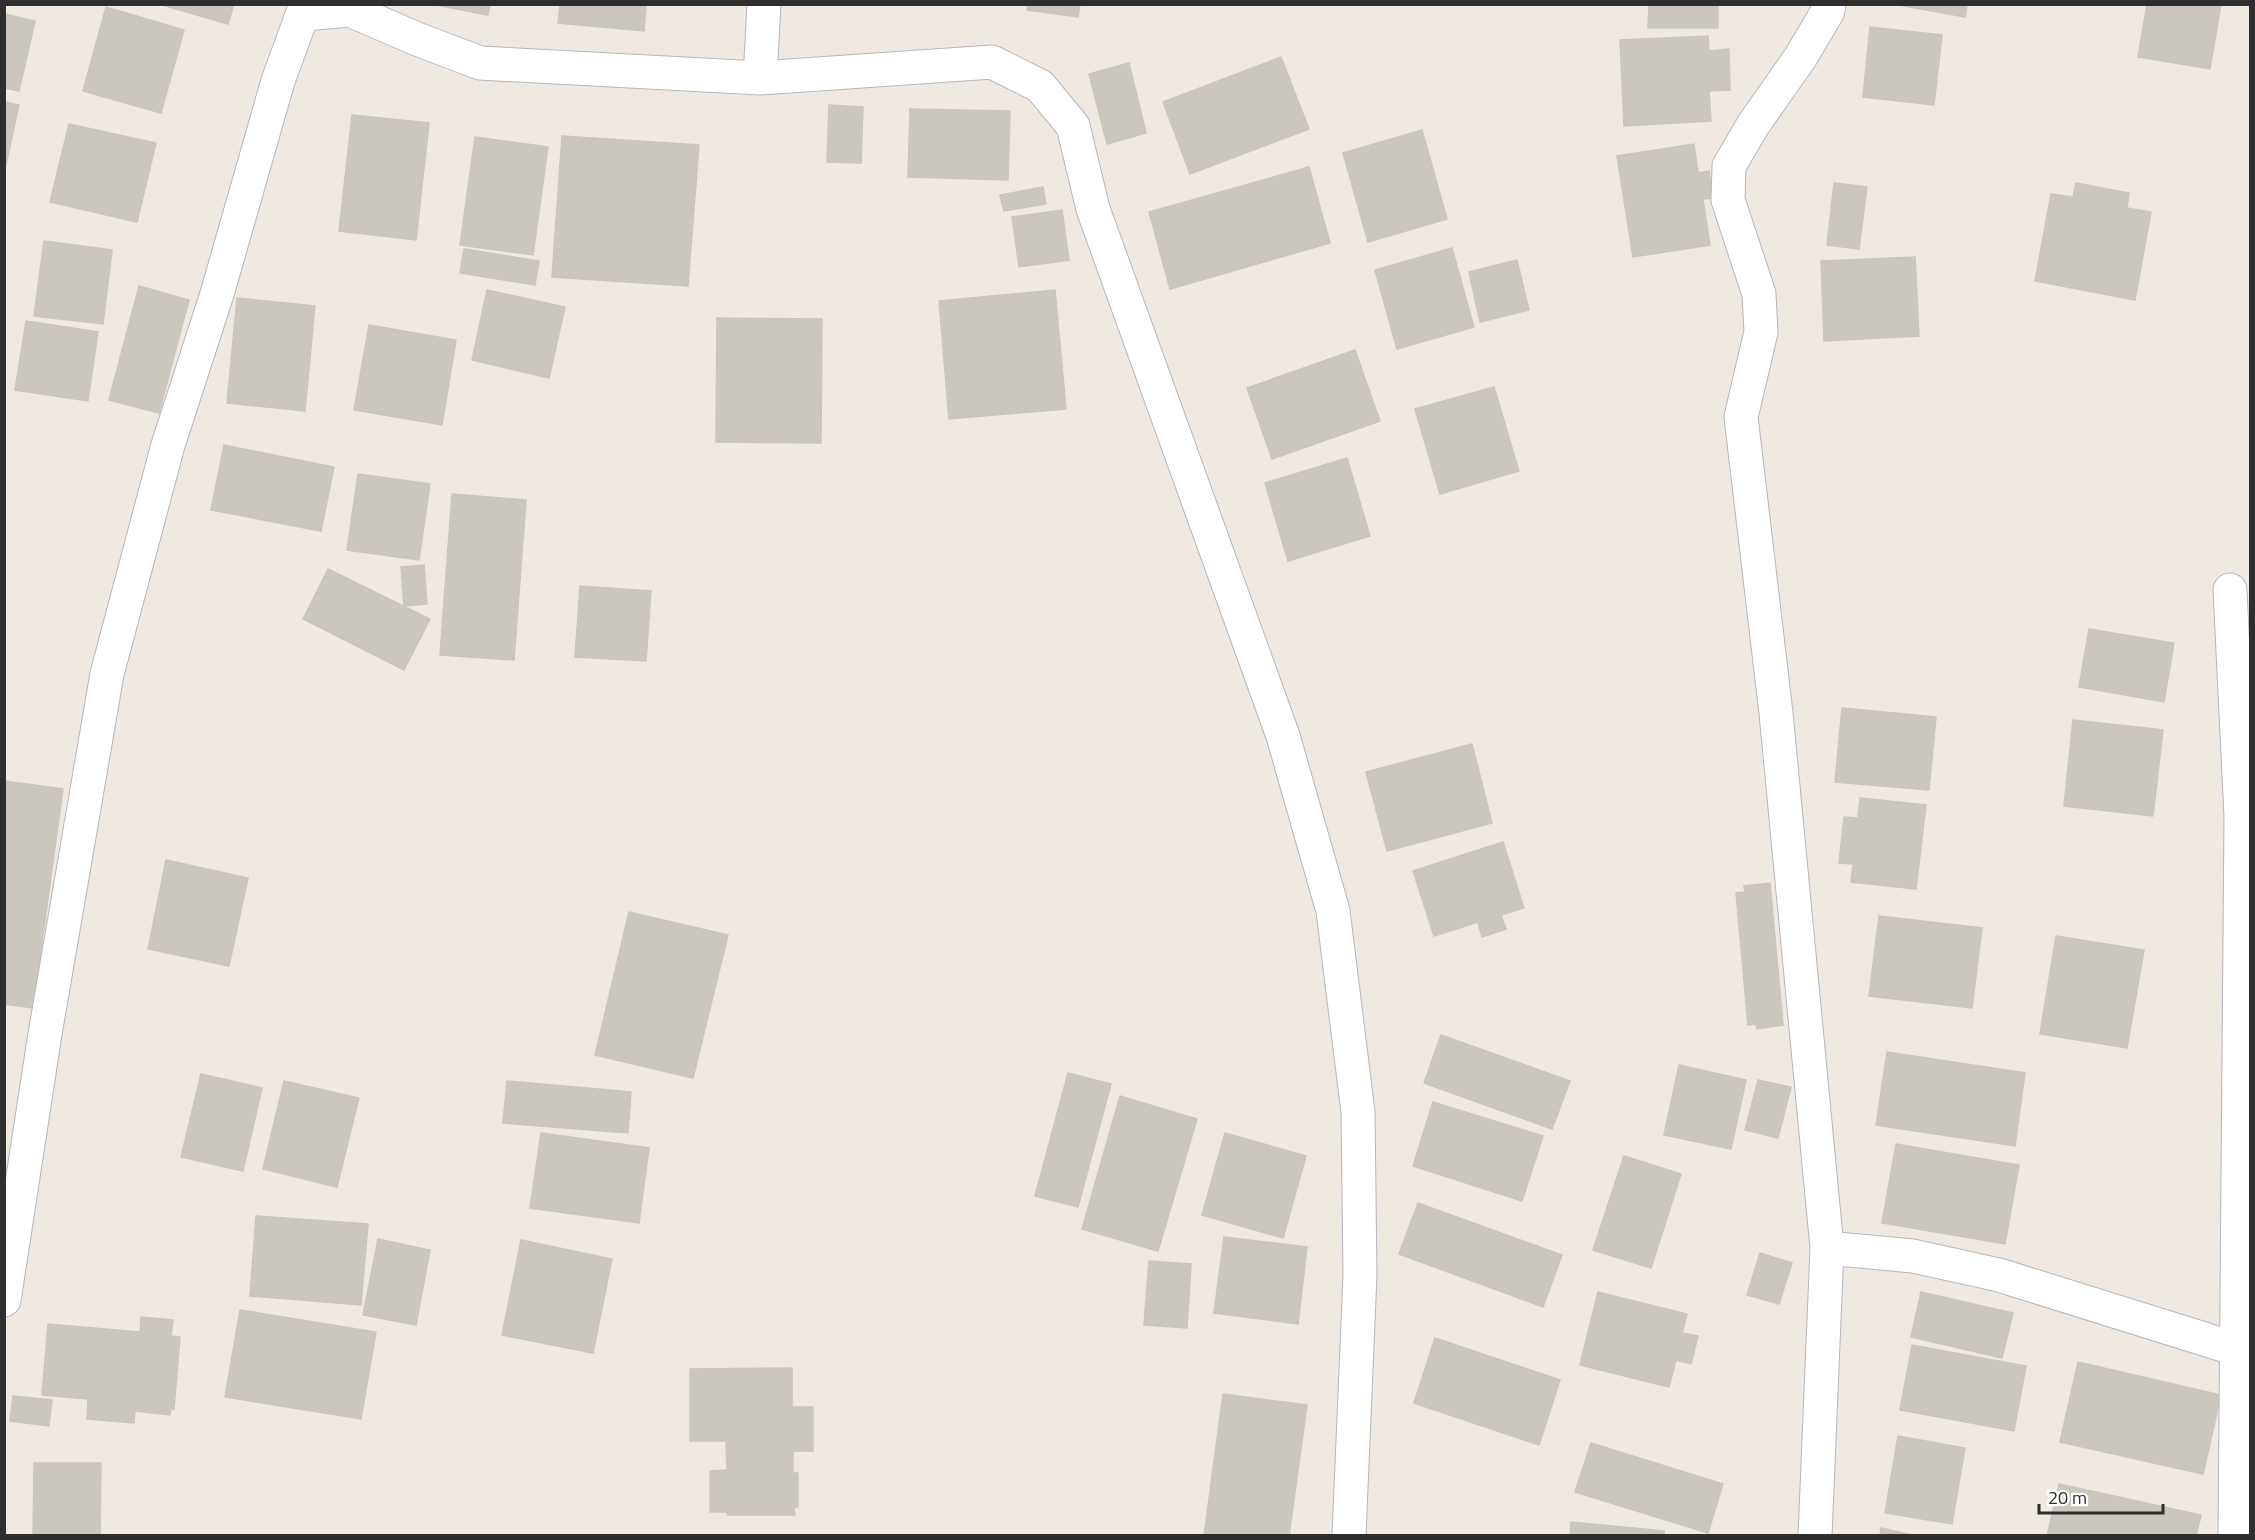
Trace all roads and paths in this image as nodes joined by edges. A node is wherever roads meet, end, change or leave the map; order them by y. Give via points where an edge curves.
1 (764, 4) edge
2 (1829, 4) edge
3 (305, 9) edge
4 (760, 78) junction
5 (2230, 590) dead end
6 (1827, 1248) junction
7 (4, 1300) edge
8 (2243, 1349) edge
9 (1349, 1536) edge
10 (1815, 1536) edge
11 (2235, 1536) edge

1 - 4 street
2 - 6 street via 1800,58 1729,166 1728,200 1759,294 1761,332 1742,417 1777,724
3 - 4 street via 350,10 480,63
3 - 7 street via 278,81 217,294 168,445 107,674
4 - 9 street via 993,62 1040,86 1073,126 1094,209 1283,736 1333,911 1358,1113 1360,1275
5 - 8 street via 2241,816
6 - 8 street via 1913,1256 1999,1275
6 - 10 street
8 - 11 street

